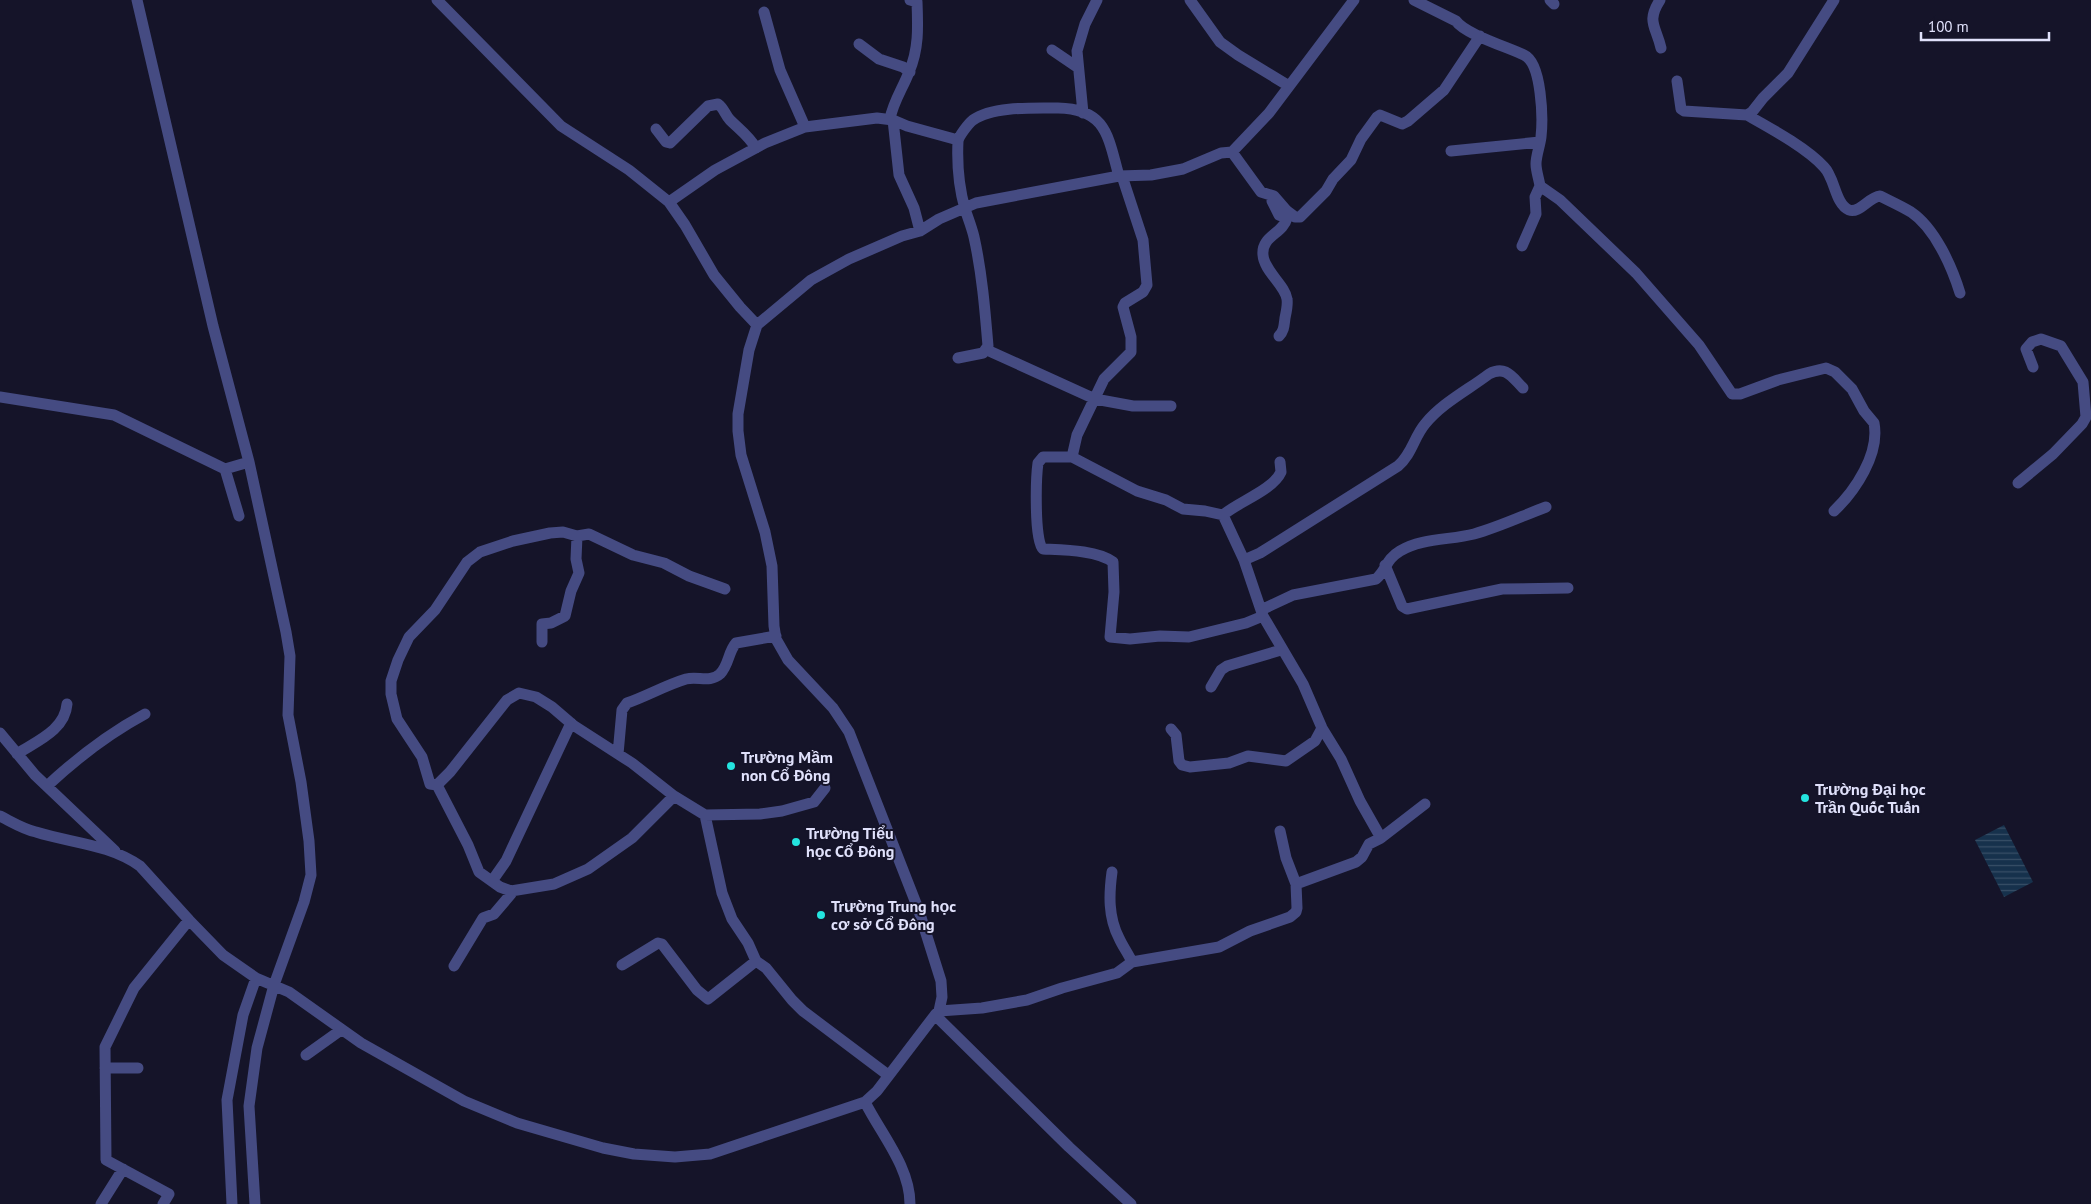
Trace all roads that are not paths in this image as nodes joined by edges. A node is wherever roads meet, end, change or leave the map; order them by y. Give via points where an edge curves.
1 (137, 0) edge
2 (437, 0) edge
3 (1097, 0) edge
4 (1190, 0) edge
5 (1354, 0) edge
6 (1414, 0) edge
7 (1660, 0) edge
8 (1834, 0) edge
9 (916, 1) edge
10 (764, 12) dead end
11 (1480, 36) junction
12 (859, 44) dead end
13 (1662, 48) dead end
14 (1052, 50) dead end
15 (1077, 67) junction
16 (910, 72) junction
17 (1677, 81) dead end
18 (1290, 86) junction
19 (1083, 113) junction
20 (1747, 115) junction
21 (892, 120) junction
22 (805, 127) junction
23 (656, 129) dead end
24 (958, 140) junction
25 (1540, 142) junction
26 (756, 148) junction
27 (1451, 151) dead end
28 (1232, 152) junction
29 (1120, 176) junction
30 (1540, 186) junction
31 (1268, 196) junction
32 (669, 202) junction
33 (964, 208) junction
34 (920, 231) junction
35 (1522, 246) dead end
36 (1960, 294) dead end
37 (757, 325) junction
38 (1279, 336) dead end
39 (987, 350) junction
40 (958, 358) dead end
41 (2033, 367) dead end
42 (2088, 386) edge
43 (1523, 388) dead end
44 (0, 397) edge
45 (1095, 399) junction
46 (1171, 406) dead end
47 (1072, 457) junction
48 (249, 462) junction
49 (1280, 462) dead end
50 (225, 469) junction
51 (2018, 483) dead end
52 (1546, 507) dead end
53 (1834, 511) dead end
54 (1222, 515) junction
55 (240, 516) dead end
56 (577, 536) junction
57 (1244, 560) junction
58 (1385, 565) junction
59 (1568, 588) dead end
60 (726, 589) dead end
61 (1262, 613) junction
62 (776, 636) junction
63 (542, 642) dead end
64 (1282, 650) junction
65 (1211, 687) dead end
66 (67, 704) dead end
67 (145, 714) dead end
68 (571, 723) junction
69 (1171, 728) dead end
70 (1322, 728) junction
71 (0, 733) edge
72 (18, 754) junction
73 (618, 754) junction
74 (437, 785) junction
75 (47, 786) junction
76 (825, 788) dead end
77 (674, 796) junction
78 (1425, 804) dead end
79 (705, 815) junction
80 (0, 816) edge
81 (1280, 831) dead end
82 (1381, 838) junction
83 (117, 853) junction
84 (1112, 872) dead end
85 (492, 881) junction
86 (1296, 884) junction
87 (511, 891) junction
88 (189, 920) junction
89 (756, 961) junction
90 (1132, 962) junction
91 (622, 965) dead end
92 (454, 966) dead end
93 (265, 982) junction
94 (937, 1013) junction
95 (341, 1030) junction
96 (306, 1055) dead end
97 (105, 1068) junction
98 (138, 1068) dead end
99 (888, 1075) junction
100 (865, 1102) junction
101 (123, 1169) junction
102 (101, 1204) edge
103 (163, 1204) edge
104 (232, 1204) edge
105 (255, 1204) edge
106 (910, 1204) edge
107 (1131, 1204) edge

1 - 48 street via 213,326
2 - 32 street via 561,126 629,170
3 - 15 street via 1079,40
4 - 18 street via 1220,42
5 - 18 street
6 - 11 street via 1456,20
7 - 13 street via 1653,14 1652,26
8 - 20 street via 1788,73
9 - 16 street via 918,36
10 - 22 street via 780,70
11 - 25 street via 1526,56 1533,63 1540,87
11 - 31 street via 1444,90 1408,121 1402,124 1376,116 1351,160 1300,217 1287,211 1274,196
12 - 16 street via 879,59
14 - 15 street
15 - 19 street
16 - 21 street via 893,105
17 - 20 street via 1684,111
18 - 28 street
19 - 24 street via 1074,109 1045,108 992,112 971,121
19 - 29 street via 1104,127
20 - 36 street via 1792,142 1825,168 1842,205 1850,211 1856,211 1880,196 1912,212 1929,230 1952,270
21 - 22 street via 877,118
21 - 24 street
21 - 34 street via 899,175
22 - 26 street
23 - 26 street via 666,142 671,143 708,106 718,104
24 - 33 street
25 - 27 street
25 - 30 street via 1536,164
26 - 32 street via 715,170
28 - 29 street via 1221,153 1183,169
28 - 31 street via 1261,192
29 - 33 street via 976,202
29 - 45 street via 1143,240 1147,285 1143,292 1123,306 1131,337 1131,352 1106,377
30 - 35 street via 1535,197 1536,214
30 - 53 street via 1567,206 1636,273 1699,345 1732,394 1823,368 1835,372 1852,390 1874,423 1874,437 1862,476 1848,498
31 - 38 street via 1278,215 1287,218 1285,225 1263,246 1262,256 1287,298 1283,331
32 - 37 street via 714,275
33 - 34 street
33 - 39 street via 974,237 981,276
34 - 37 street via 849,259 811,280
37 - 62 street via 749,350 738,431 741,455 772,566
39 - 40 street
39 - 45 street
41 - 42 street via 2026,349 2028,345 2041,339 2058,344
42 - 51 street via 2084,422
43 - 57 street via 1504,370 1496,370 1437,411 1421,429 1406,459 1398,466
44 - 50 street via 114,415
45 - 46 street via 1133,406
45 - 47 street via 1076,435
47 - 54 street via 1137,491 1183,509
47 - 61 street via 1043,457 1038,463 1036,518 1039,545 1043,550 1081,552 1113,562 1110,637 1189,637 1246,623
48 - 50 street
48 - 93 street via 289,647 288,715 311,862 304,902
49 - 54 street via 1282,472 1274,482
50 - 55 street
52 - 58 street via 1475,533 1406,548 1392,556
54 - 57 street
56 - 60 street via 589,534 633,555 664,563
56 - 63 street via 579,573 565,616 542,624
56 - 74 street via 550,533 480,552 467,562 435,610 406,642 391,681 391,694 397,719 422,757 429,783
57 - 61 street
58 - 59 street via 1402,606 1407,609 1502,589
58 - 61 street via 1383,573 1376,579 1293,596
61 - 64 street
62 - 73 street via 736,643 728,663 714,678 685,679 627,703 622,710
62 - 94 street via 788,660 833,708 849,732 919,911 941,981 942,997
64 - 65 street via 1227,666
64 - 70 street via 1303,684
66 - 72 street via 60,724
67 - 75 street via 95,745
68 - 73 street
68 - 74 street via 536,697 519,693 507,700
68 - 85 street via 506,861
69 - 70 street via 1176,735 1179,760 1182,765 1190,767 1248,756 1286,761 1315,741
70 - 82 street
71 - 72 street
72 - 75 street
73 - 77 street
74 - 85 street via 479,872
75 - 83 street
76 - 79 street via 814,802 782,811
77 - 79 street
77 - 87 street via 632,838 588,869 554,884
78 - 82 street
79 - 89 street via 722,893
80 - 83 street via 37,833
81 - 86 street
82 - 86 street via 1369,844 1356,862
83 - 88 street via 140,866
84 - 90 street via 1110,901 1113,922
85 - 87 street
86 - 90 street via 1297,908 1290,917 1250,930 1219,947
87 - 92 street via 494,914 483,918
88 - 93 street via 223,955
88 - 97 street via 134,988 105,1047
89 - 91 street via 708,999 697,990 662,944 658,943
89 - 99 street via 803,1010
90 - 94 street via 1117,973 1027,1000
93 - 95 street via 290,992
93 - 104 street via 243,1015 228,1100
93 - 105 street via 249,1106
94 - 99 street
94 - 107 street via 1069,1147
95 - 96 street
95 - 100 street via 464,1102 523,1125 634,1154 693,1157 733,1148
97 - 98 street
97 - 101 street via 106,1160
99 - 100 street
100 - 106 street via 901,1166
101 - 102 street
101 - 103 street via 169,1194

